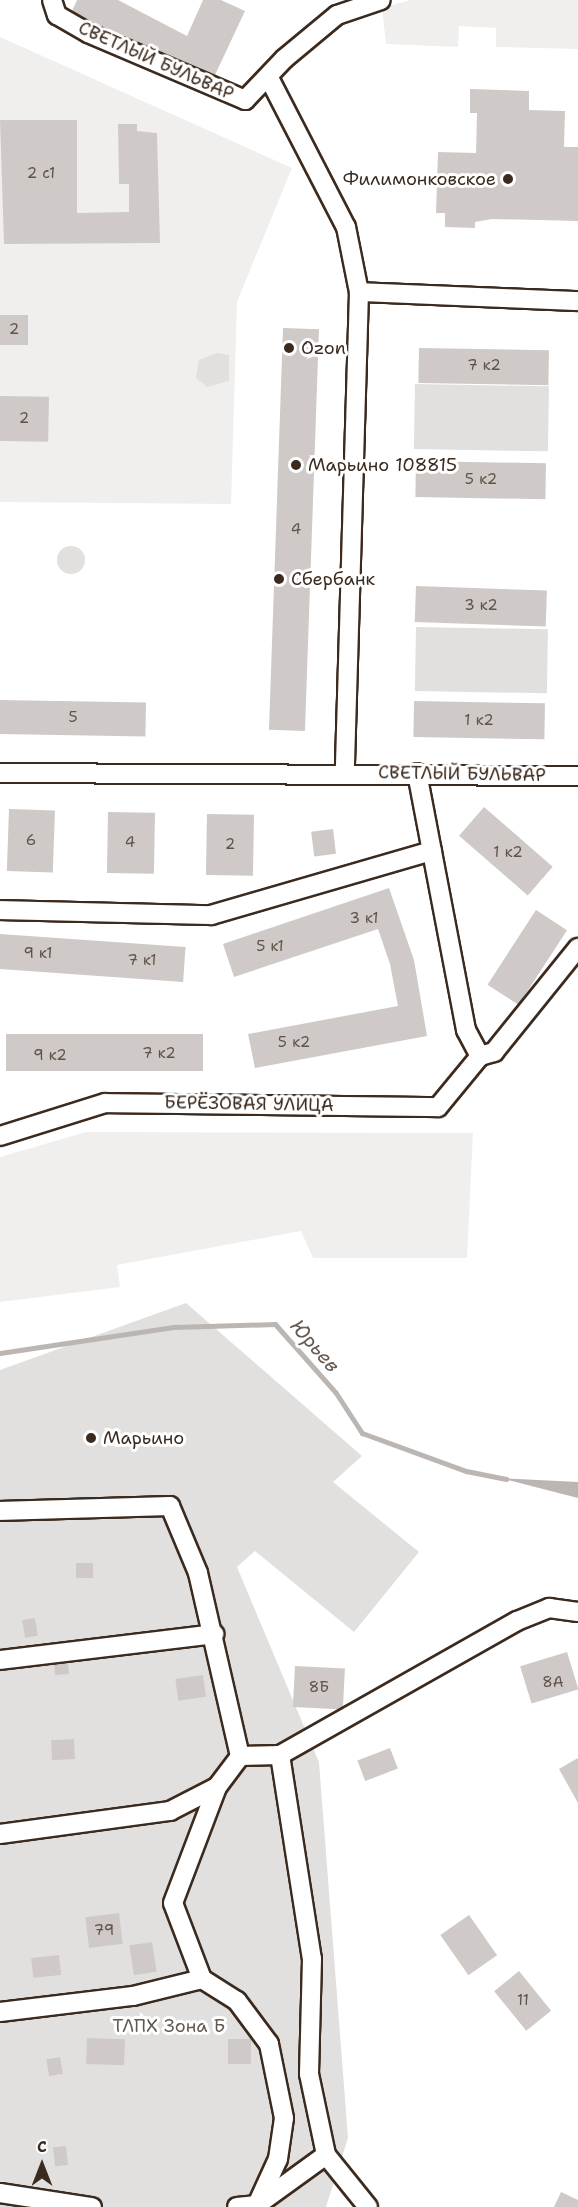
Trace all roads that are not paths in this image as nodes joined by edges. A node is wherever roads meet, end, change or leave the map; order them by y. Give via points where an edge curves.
1 (52, 0) edge
2 (381, 0) edge
3 (269, 78) junction
4 (359, 292) junction
5 (578, 301) edge
6 (345, 772) junction
7 (0, 773) edge
8 (417, 773) junction
9 (578, 776) edge
10 (432, 851) junction
11 (0, 910) edge
12 (578, 948) edge
13 (480, 1056) junction
14 (0, 1136) edge
15 (0, 1510) edge
16 (578, 1612) edge
17 (214, 1634) junction
18 (0, 1660) edge
19 (280, 1755) junction
20 (240, 1756) junction
21 (217, 1787) junction
22 (0, 1834) edge
23 (202, 1979) junction
24 (0, 2012) edge
25 (326, 2155) junction
26 (0, 2193) edge
27 (256, 2206) edge
28 (92, 2207) edge
29 (237, 2207) edge
30 (368, 2207) edge

1 - 3 street, СВЕТЛЫЙ БУЛЬВАР via 57,15 88,33 245,100
2 - 3 street, СВЕТЛЫЙ БУЛЬВАР via 337,15
3 - 4 street via 346,227
4 - 5 street
4 - 6 street
6 - 7 street, СВЕТЛЫЙ БУЛЬВАР via 254,778
6 - 8 street, СВЕТЛЫЙ БУЛЬВАР
8 - 9 street, СВЕТЛЫЙ БУЛЬВАР
8 - 10 street
10 - 11 street via 211,915
10 - 13 street via 466,1029
12 - 13 street via 494,1052
13 - 14 street, БЕРЁЗОВАЯ УЛИЦА via 438,1107 105,1103
15 - 17 street via 170,1506 198,1573
16 - 19 street via 549,1608 517,1621
17 - 18 street
17 - 20 street via 228,1720
19 - 20 street
19 - 25 street via 312,1959 309,2073
20 - 21 street
21 - 22 street via 170,1811
21 - 23 street via 173,1903
23 - 24 street via 133,1996
23 - 27 street via 237,2001 269,2044 284,2118 278,2159
25 - 27 street
25 - 30 street
26 - 28 street
27 - 29 street

